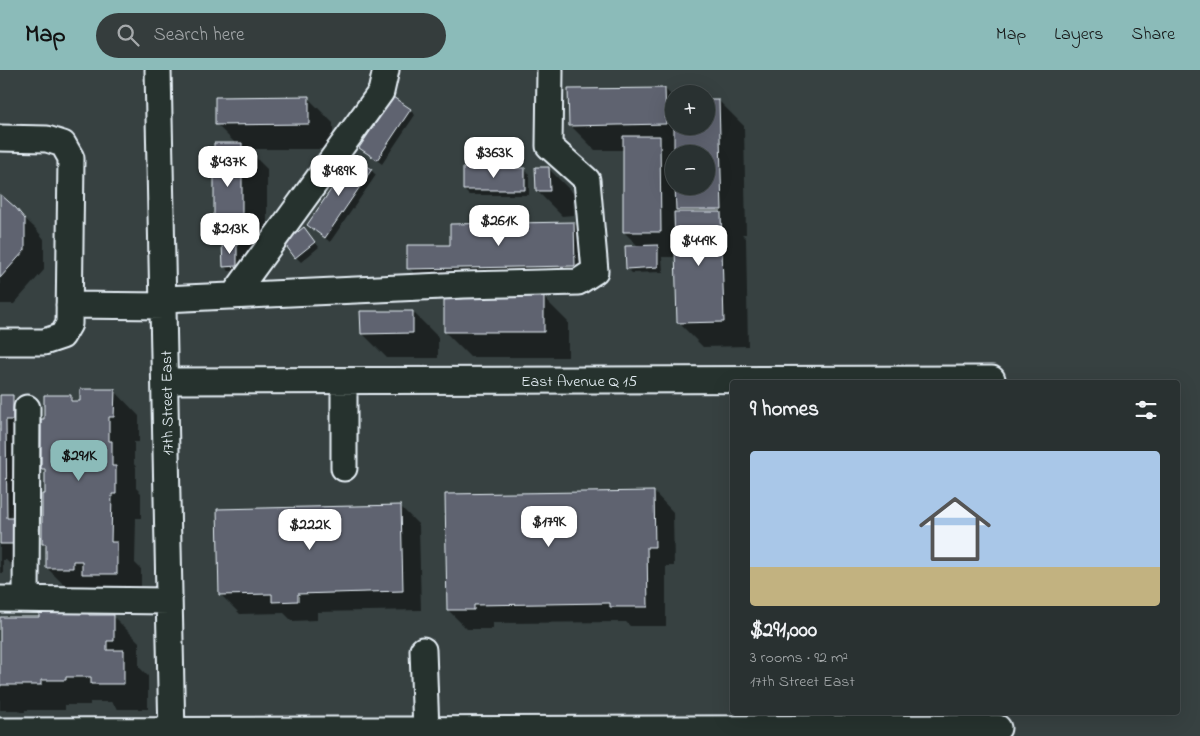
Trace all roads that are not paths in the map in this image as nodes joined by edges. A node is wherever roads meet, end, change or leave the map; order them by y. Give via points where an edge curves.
1 (158, 70) edge
2 (386, 70) edge
3 (550, 70) edge
4 (0, 138) edge
5 (233, 296) junction
6 (164, 302) junction
7 (69, 305) junction
8 (0, 342) edge
9 (992, 379) dead end
10 (886, 380) edge
11 (344, 381) junction
12 (730, 381) edge
13 (166, 382) junction
14 (26, 408) dead end
15 (344, 468) dead end
16 (0, 599) edge
17 (26, 599) junction
18 (169, 601) junction
19 (423, 650) dead end
20 (781, 721) edge
21 (998, 728) dead end
22 (0, 731) edge
23 (426, 731) junction
24 (172, 734) edge

1 - 6 street, 17th Street East
2 - 5 street via 381,92
3 - 5 street via 549,146 587,180 595,271 578,282 464,284
4 - 7 street via 47,139 63,144 71,158
5 - 6 street
6 - 7 street
6 - 13 street, 17th Street East
7 - 8 street via 69,324 62,336 44,342
9 - 10 street, East Avenue Q 15
11 - 12 street, East Avenue Q 15
11 - 13 street, East Avenue Q 15
11 - 15 street
13 - 18 street, 17th Street East
14 - 17 street
16 - 17 street
17 - 18 street
18 - 24 street, 17th Street East
19 - 23 street
20 - 21 street
20 - 23 street
22 - 24 street
23 - 24 street

